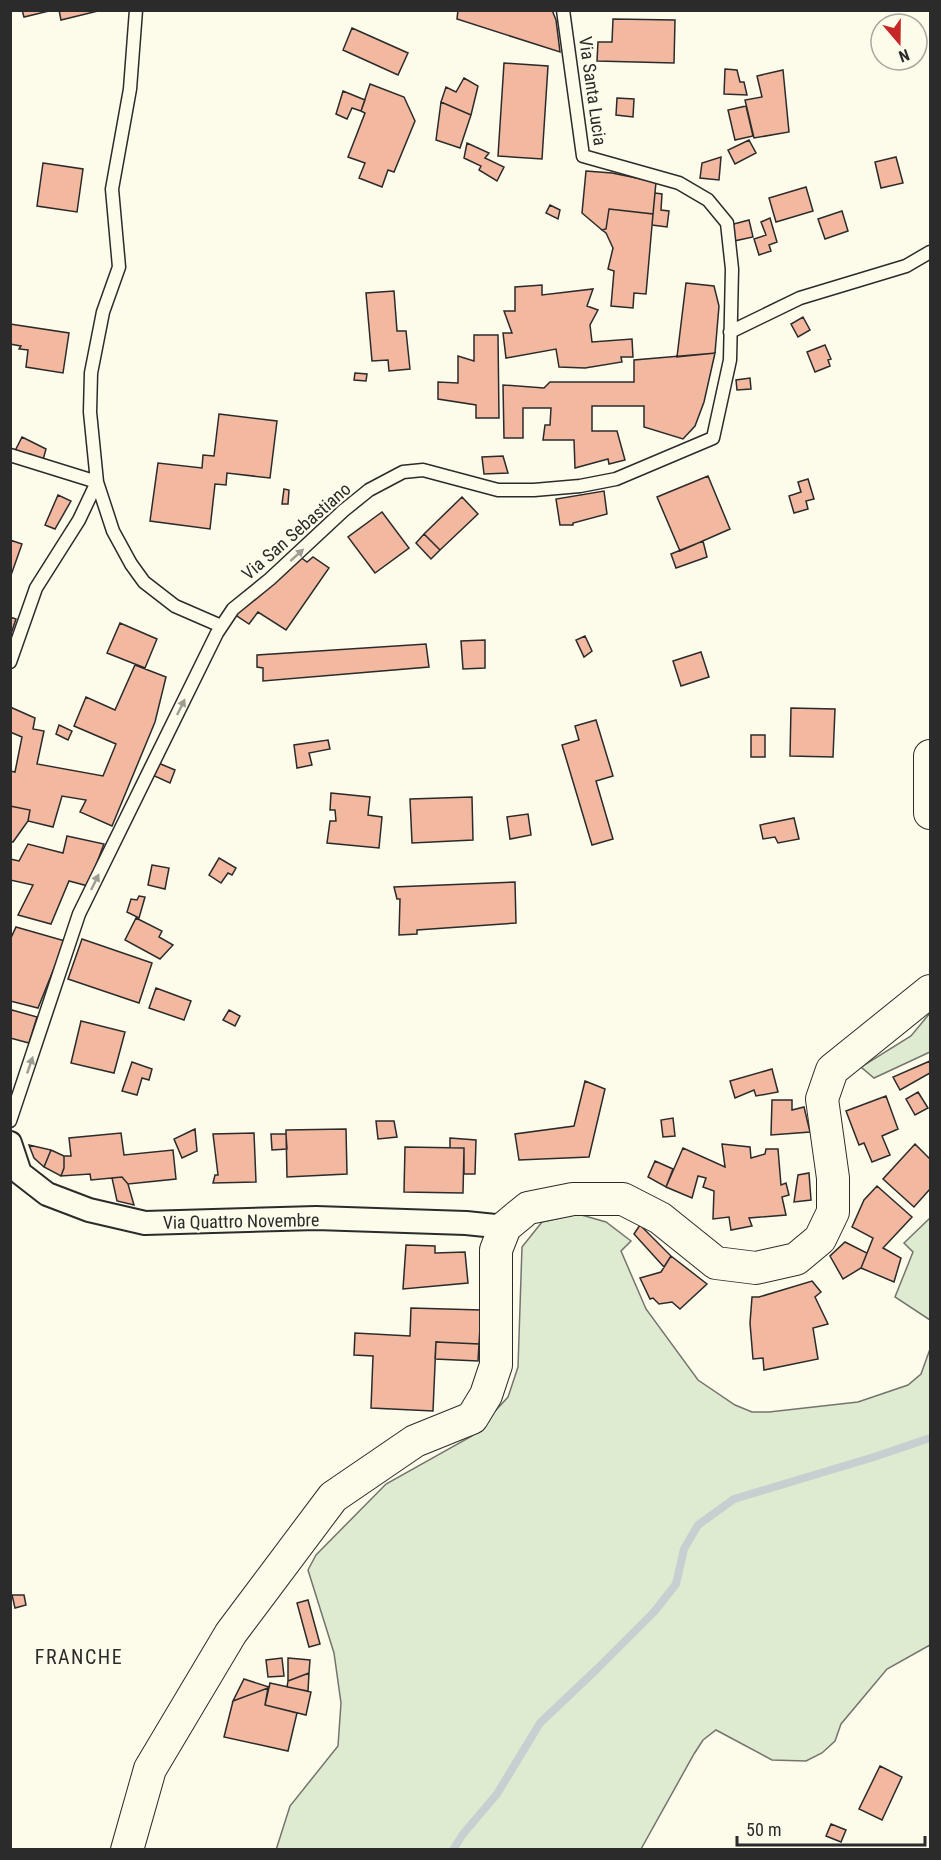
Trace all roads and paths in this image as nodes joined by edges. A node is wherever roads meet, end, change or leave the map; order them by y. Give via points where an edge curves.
1 (136, 10) edge
2 (563, 10) edge
3 (930, 252) edge
4 (730, 332) junction
5 (10, 456) edge
6 (97, 482) junction
7 (221, 626) junction
8 (10, 662) edge
9 (930, 756) edge
10 (930, 813) edge
11 (930, 991) edge
12 (10, 1121) edge
13 (10, 1143) edge
14 (505, 1227) junction
15 (127, 1850) edge

1 - 6 lane via 130,89 112,189 119,267 103,312 91,373 90,412
2 - 4 lane, Via Santa Lucia via 583,156 679,183 715,208 727,223 732,269
3 - 4 lane via 906,266 800,298
7 -> 4 lane, Via San Sebastiano via 233,609 343,511 369,490 404,472 423,470 498,490 580,486 616,479 713,438 730,360
5 - 6 lane
6 - 7 lane via 113,531 144,582 175,606
6 - 8 lane via 79,520 36,588
12 -> 7 lane, Via San Sebastiano via 79,914
9 - 10 main road
11 - 14 main road via 832,1070 822,1099 833,1178 833,1212 820,1239 796,1259 756,1268 716,1263 660,1218 623,1199 573,1199 528,1208
13 - 14 street, Via Quattro Novembre via 20,1173 47,1194 89,1210 145,1222 316,1218
14 - 15 main road via 496,1250 496,1365 486,1395 472,1418 415,1441 333,1497 231,1633 150,1769

